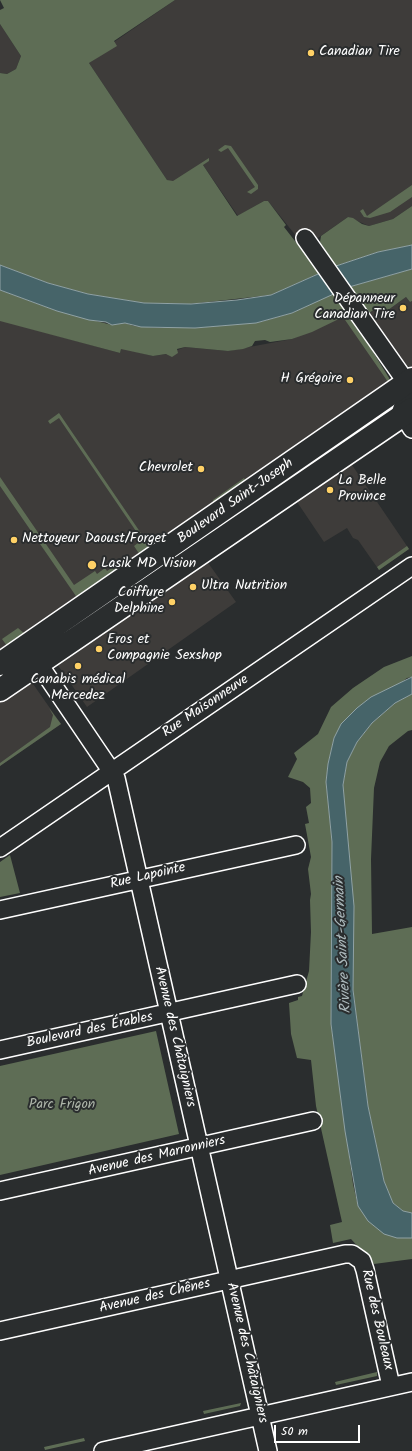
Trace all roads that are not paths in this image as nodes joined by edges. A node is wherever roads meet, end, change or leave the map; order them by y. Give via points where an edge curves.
1 (306, 238) dead end
2 (409, 381) edge
3 (409, 418) edge
4 (412, 566) edge
5 (26, 646) junction
6 (0, 664) edge
7 (39, 664) junction
8 (0, 690) edge
9 (112, 771) junction
10 (296, 845) dead end
11 (0, 848) edge
12 (138, 880) junction
13 (0, 910) edge
14 (297, 984) dead end
15 (169, 1013) junction
16 (0, 1050) edge
17 (313, 1121) dead end
18 (200, 1147) junction
19 (0, 1191) edge
20 (357, 1256) joint
21 (229, 1280) junction
22 (0, 1331) edge
23 (412, 1382) edge
24 (391, 1386) junction
25 (260, 1415) junction
26 (103, 1451) edge
27 (268, 1451) edge

1 - 2 street
2 - 3 street via 409,389 401,411
2 - 5 main road, Boulevard Saint-Joseph
3 - 7 main road, Boulevard Saint-Joseph
4 - 9 street, Rue Maisonneuve
5 - 6 main road, Boulevard Saint-Joseph
5 - 7 street, Avenue des Châtaigniers
7 - 8 main road, Boulevard Saint-Joseph
7 - 9 street, Avenue des Châtaigniers
9 - 11 street, Rue Maisonneuve
9 - 12 street, Avenue des Châtaigniers via 118,786
10 - 12 street, Rue Lapointe
12 - 13 street, Rue Lapointe
12 - 15 street, Avenue des Châtaigniers
14 - 15 street, Boulevard des Érables
15 - 16 street, Boulevard des Érables
15 - 18 street, Avenue des Châtaigniers
17 - 18 street, Avenue des Marronniers
18 - 19 street, Avenue des Marronniers
18 - 21 street, Avenue des Châtaigniers
20 - 21 street, Avenue des Chênes via 345,1254
20 - 24 street, Rue des Bouleaux via 365,1270
21 - 22 street, Avenue des Chênes
21 - 25 street, Avenue des Châtaigniers
23 - 24 street
24 - 25 street
25 - 26 street
25 - 27 street, Avenue des Châtaigniers

